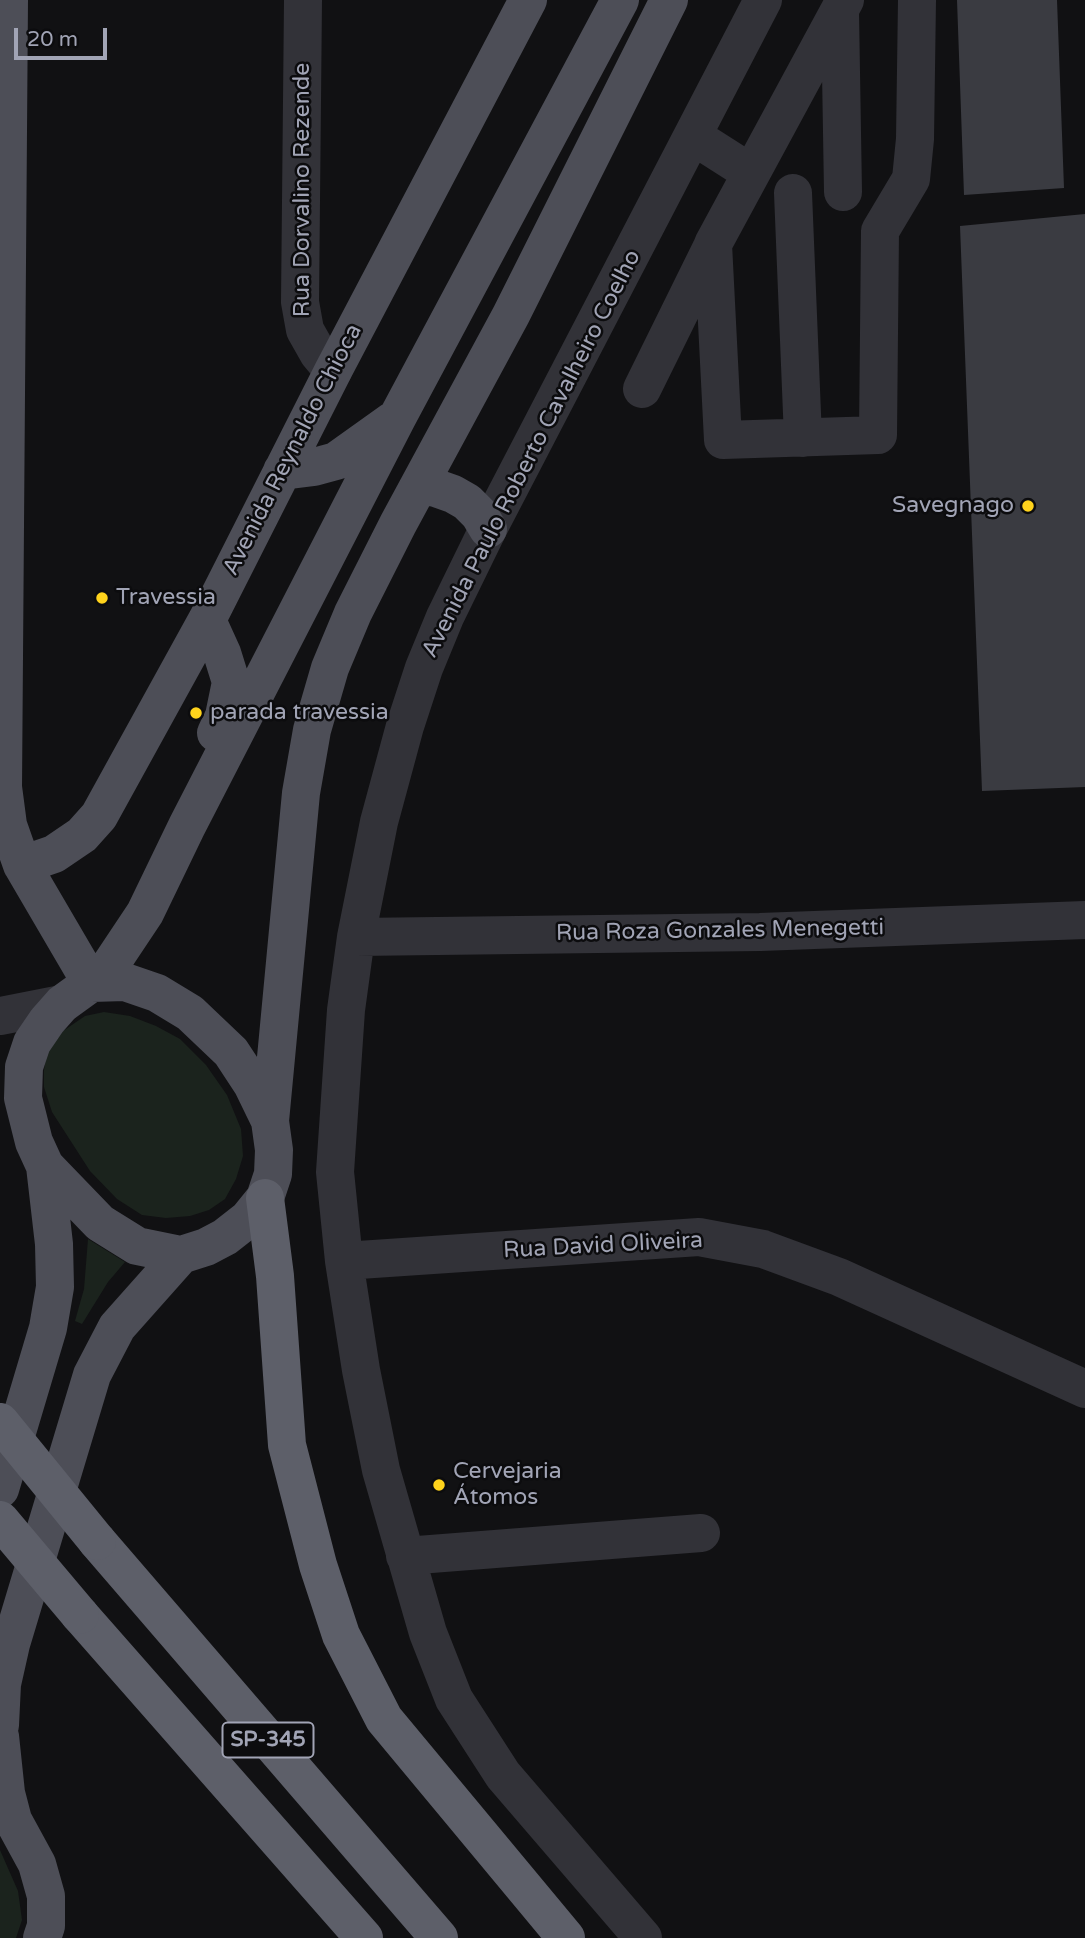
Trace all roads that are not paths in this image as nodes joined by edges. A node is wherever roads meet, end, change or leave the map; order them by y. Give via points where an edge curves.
1 (9, 0) edge
2 (303, 0) edge
3 (528, 0) edge
4 (620, 0) edge
5 (669, 0) edge
6 (763, 0) edge
7 (917, 0) edge
8 (842, 5) edge
9 (693, 136) junction
10 (746, 183) junction
11 (903, 189) junction
12 (793, 192) junction
13 (844, 192) junction
14 (713, 244) junction
15 (333, 371) junction
16 (642, 389) dead end
17 (397, 418) junction
18 (803, 438) junction
19 (282, 471) junction
20 (420, 486) junction
21 (488, 529) junction
22 (207, 620) junction
23 (2, 630) edge
24 (187, 826) junction
25 (22, 865) junction
26 (1085, 920) edge
27 (356, 937) junction
28 (84, 990) junction
29 (0, 1016) edge
30 (0, 1101) edge
31 (270, 1121) junction
32 (40, 1154) junction
33 (265, 1198) junction
34 (181, 1255) junction
35 (344, 1261) junction
36 (1085, 1389) edge
37 (0, 1422) edge
38 (0, 1489) edge
39 (0, 1520) edge
40 (701, 1533) dead end
41 (405, 1556) junction
42 (0, 1725) edge
43 (0, 1737) edge
44 (6, 1814) edge
45 (42, 1938) edge
46 (365, 1938) edge
47 (439, 1938) edge
48 (566, 1938) edge
49 (643, 1938) edge

1 - 23 main road
2 - 15 street, Rua Dorvalino Rezende via 300,302 304,330
3 - 15 main road, Avenida Reynaldo Chioca
4 - 17 main road
5 - 20 main road
6 - 9 street, Avenida Paulo Roberto Cavalheiro Coelho
7 - 11 street via 915,139 911,178
8 - 10 street
8 - 13 street
9 - 10 street
9 - 21 street, Avenida Paulo Roberto Cavalheiro Coelho
10 - 12 street
10 - 14 street
11 - 13 street
11 - 18 street via 880,231 878,435
12 - 13 street
12 - 18 street
14 - 16 street
14 - 18 street via 723,440
15 - 19 main road, Avenida Reynaldo Chioca
17 - 19 main road via 336,461
17 - 24 main road
19 - 22 main road, Avenida Reynaldo Chioca
20 - 21 main road via 467,502
20 - 31 main road via 353,613 330,668 312,730 301,793
21 - 27 street, Avenida Paulo Roberto Cavalheiro Coelho via 445,617 405,726 379,822
22 - 24 main road via 231,682 225,716 190,787
22 - 25 main road, Avenida Reynaldo Chioca via 99,816 82,835 54,854
23 - 25 main road via 3,787 8,825
24 - 28 main road via 145,913
25 - 28 main road
26 - 27 street, Rua Roza Gonzales Menegetti via 760,932
27 - 35 street, Avenida Paulo Roberto Cavalheiro Coelho via 335,1172
28 - 29 street
28 - 31 main road via 125,982 157,993 190,1013 231,1052
28 - 32 main road via 32,1043 24,1067 23,1098
30 - 32 main road
31 - 33 main road via 273,1174
32 - 34 main road via 100,1223 138,1246
32 - 38 main road via 54,1244 55,1287 48,1328
33 - 34 main road via 225,1237
33 - 48 highway via 288,1445 341,1635 384,1719
34 - 42 main road via 117,1326 92,1375 11,1644 2,1684
35 - 36 street, Rua David Oliveira via 699,1237 763,1250 839,1277
35 - 41 street, Avenida Paulo Roberto Cavalheiro Coelho via 378,1458
37 - 47 highway, SP-345, bridge
39 - 46 highway, SP-345, bridge
40 - 41 street
41 - 49 street, Avenida Paulo Roberto Cavalheiro Coelho via 454,1699 503,1775
43 - 44 main road
44 - 45 main road via 37,1864 46,1896

